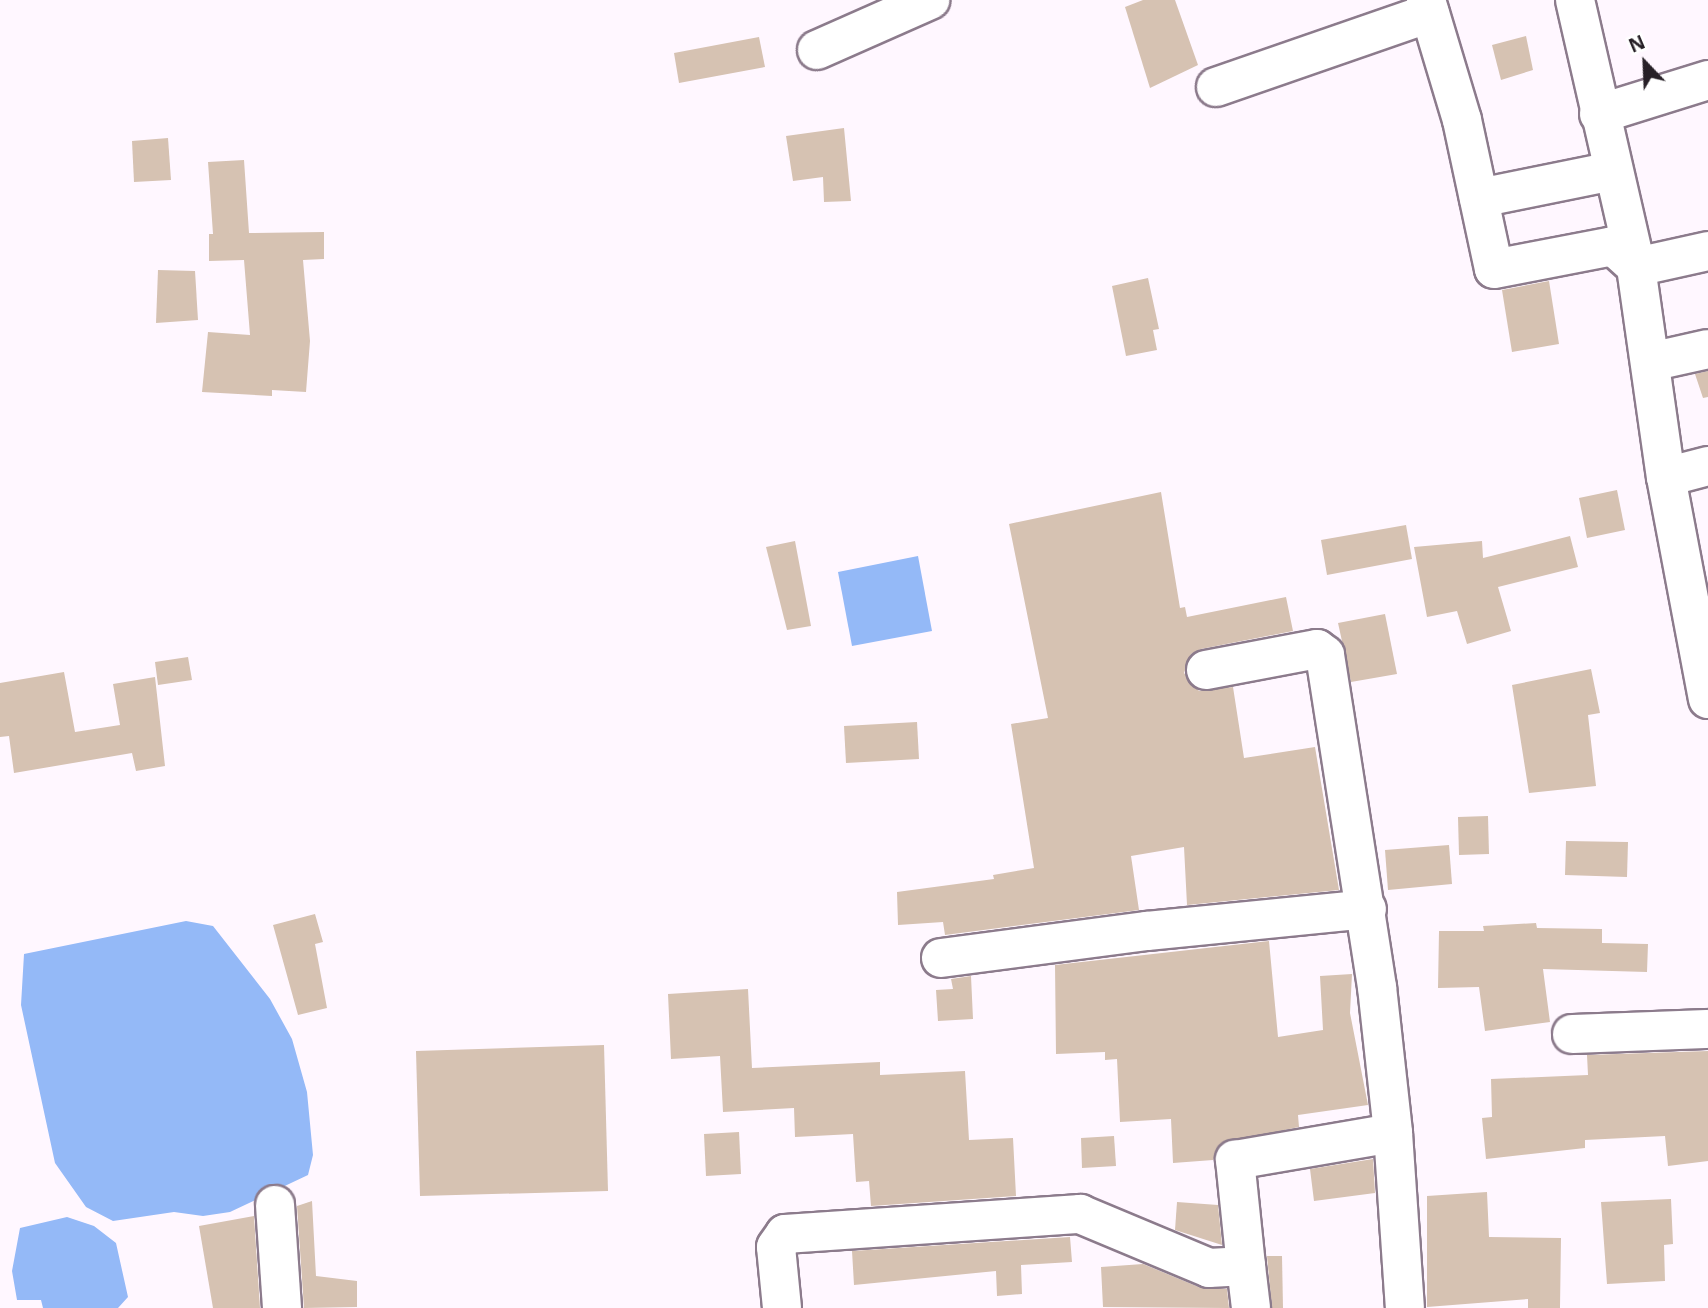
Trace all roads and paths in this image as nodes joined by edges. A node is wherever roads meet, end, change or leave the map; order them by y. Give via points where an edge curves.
1 (930, 0) edge
2 (1575, 0) edge
3 (1428, 7) edge
4 (817, 50) dead end
5 (1708, 80) edge
6 (1216, 87) dead end
7 (1599, 114) junction
8 (1613, 171) junction
9 (1479, 198) junction
10 (1708, 251) edge
11 (1636, 267) junction
12 (1708, 349) edge
13 (1650, 362) junction
14 (1708, 466) edge
15 (1667, 477) junction
16 (1206, 670) dead end
17 (1708, 699) edge
18 (1367, 909) junction
19 (941, 958) dead end
20 (1708, 1029) edge
21 (1572, 1034) dead end
22 (1394, 1133) junction
23 (275, 1205) dead end
24 (1246, 1266) junction
25 (282, 1308) edge
26 (782, 1308) edge
27 (1251, 1308) edge
28 (1405, 1308) edge

1 - 4 street
2 - 7 street
3 - 6 street
3 - 9 street via 1462,120
5 - 7 street
7 - 8 street
8 - 9 street
8 - 11 street
9 - 11 street via 1494,269 1614,246
10 - 11 street
11 - 13 street
12 - 13 street
13 - 15 street
14 - 15 street
15 - 17 street
16 - 18 street via 1317,649 1325,655
18 - 19 street
18 - 22 street
20 - 21 street
22 - 24 street via 1235,1160
22 - 28 street
23 - 25 street
24 - 26 street via 1209,1268 1080,1214 785,1234 776,1247
24 - 27 street

